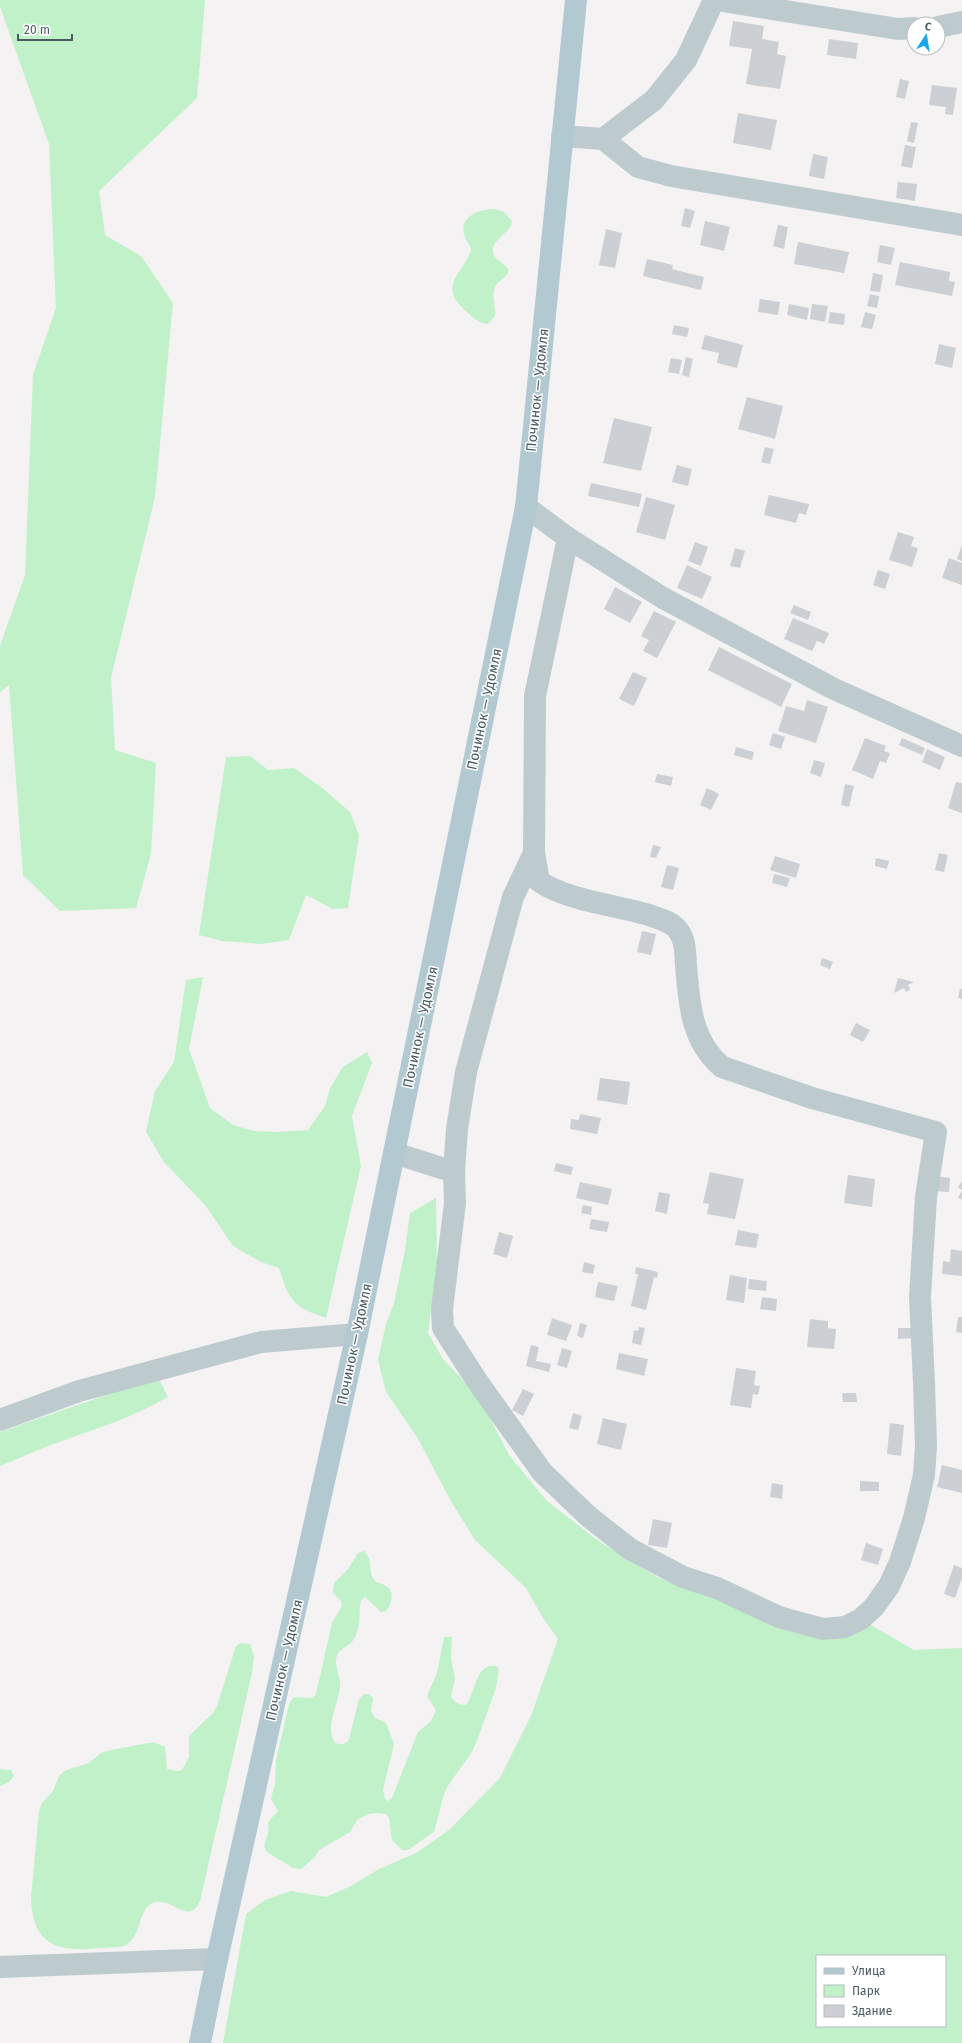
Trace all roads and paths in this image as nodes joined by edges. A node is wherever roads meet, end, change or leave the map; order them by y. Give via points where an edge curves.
1 (576, 0) edge
2 (715, 0) edge
3 (962, 22) edge
4 (946, 25) edge
5 (906, 28) edge
6 (562, 136) junction
7 (604, 139) junction
8 (962, 225) edge
9 (526, 507) junction
10 (568, 538) junction
11 (962, 746) edge
12 (534, 853) junction
13 (394, 1153) junction
14 (454, 1172) junction
15 (357, 1334) junction
16 (0, 1420) edge
17 (217, 1960) junction
18 (0, 1967) edge
19 (200, 2043) edge

1 - 6 main road, Починок — Удомля
2 - 5 street
2 - 7 street via 686,60 668,83 654,100
3 - 4 street
6 - 7 street
6 - 9 main road, Починок — Удомля
7 - 8 street via 638,168 739,188
9 - 10 street
9 - 13 main road, Починок — Удомля
10 - 11 street via 663,598 827,686
10 - 12 street via 534,696
12 - 14 street via 513,896 466,1072 457,1129
12 - 14 street via 539,881 550,889 654,917 668,922 678,930 684,941 688,994 696,1031 704,1048 722,1067 812,1098 936,1132 926,1197 920,1297 926,1446 924,1475 900,1562 889,1586 874,1607 861,1619 845,1627 823,1629 779,1616 683,1576 630,1549 588,1516 542,1472 477,1381 443,1328 442,1309 455,1203
13 - 14 street
13 - 15 main road, Починок — Удомля
15 - 16 street via 261,1342 79,1391
15 - 17 main road, Починок — Удомля
17 - 18 street
17 - 19 main road, Починок — Удомля

